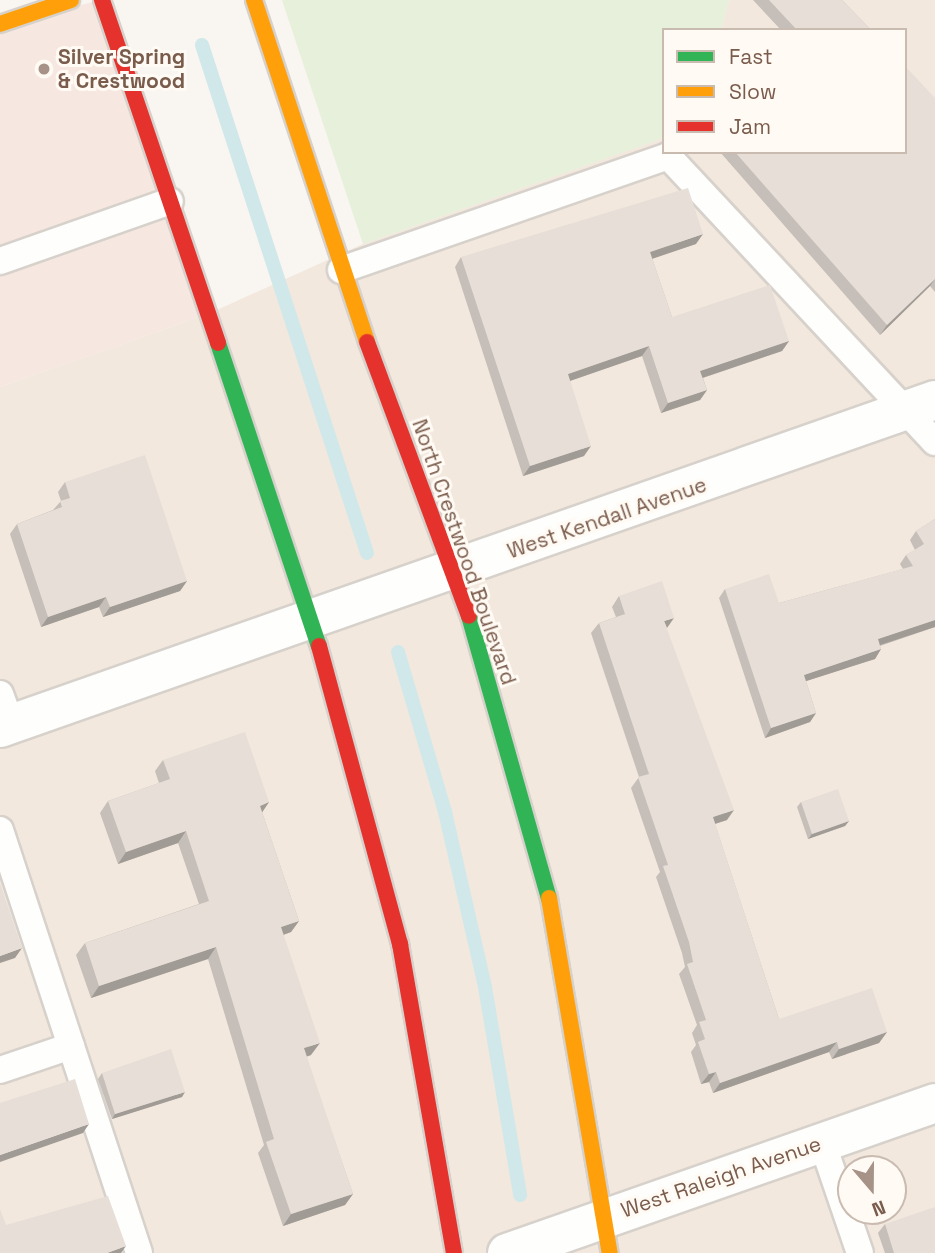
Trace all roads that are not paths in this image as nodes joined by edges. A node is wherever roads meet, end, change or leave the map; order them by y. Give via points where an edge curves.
1 (71, 0) edge
2 (102, 0) edge
3 (254, 0) edge
4 (0, 24) edge
5 (170, 201) junction
6 (0, 261) edge
7 (341, 270) junction
8 (922, 407) edge
9 (935, 442) edge
10 (451, 571) junction
11 (312, 621) junction
12 (4, 715) edge
13 (0, 830) edge
14 (71, 1046) junction
15 (0, 1070) edge
16 (935, 1103) edge
17 (822, 1142) junction
18 (608, 1235) edge
19 (139, 1253) edge
20 (454, 1253) edge
21 (507, 1253) edge
22 (860, 1253) edge

1 - 4 street
2 - 5 street
3 - 7 street, North Crestwood Boulevard
5 - 6 lane
5 - 11 street
7 - 8 lane via 668,156
7 - 10 street, North Crestwood Boulevard
8 - 9 lane
8 - 10 street, West Kendall Avenue
10 - 11 street, West Kendall Avenue
10 - 18 street, North Crestwood Boulevard via 546,881
11 - 12 street, West Kendall Avenue
11 - 20 street via 400,944
13 - 14 lane
14 - 15 lane
14 - 19 lane
16 - 17 street, West Raleigh Avenue
17 - 18 street, West Raleigh Avenue
17 - 22 lane
18 - 21 street, West Raleigh Avenue

